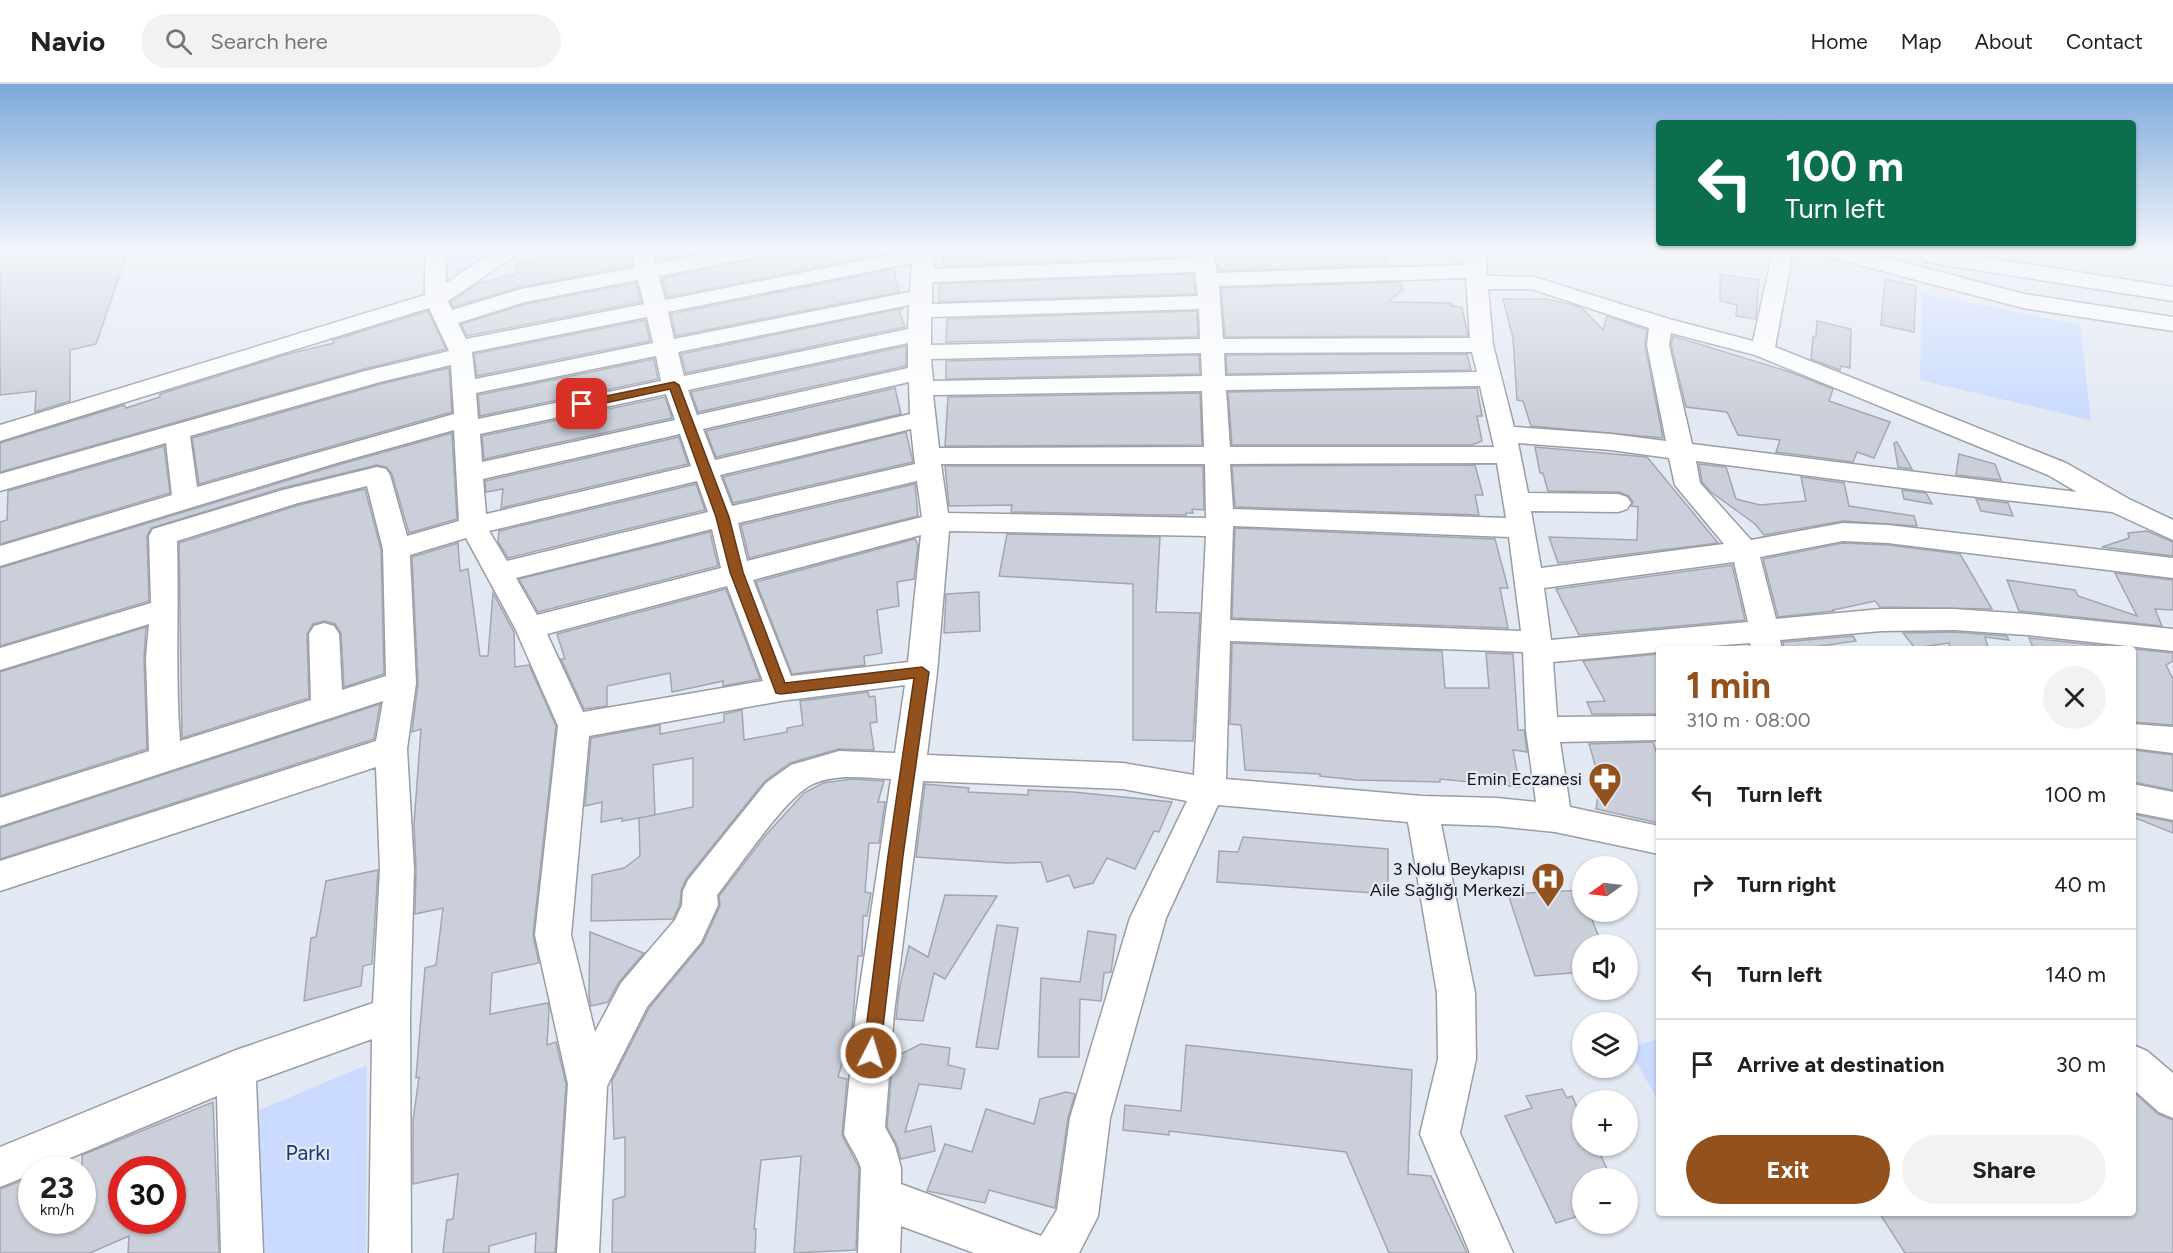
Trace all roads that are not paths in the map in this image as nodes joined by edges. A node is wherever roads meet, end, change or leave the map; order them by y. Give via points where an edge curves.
1 (442, 306) edge
2 (446, 306) edge
3 (463, 306) edge
4 (668, 306) edge
5 (922, 306) edge
6 (1076, 306) edge
7 (1209, 306) edge
8 (1479, 306) edge
9 (1604, 306) edge
10 (1772, 306) edge
11 (2053, 306) edge
12 (656, 308) junction
13 (442, 309) junction
14 (1662, 324) junction
15 (2173, 324) edge
16 (921, 342) junction
17 (1482, 345) junction
18 (1213, 346) junction
19 (665, 347) junction
20 (1763, 350) junction
21 (461, 351) junction
22 (1491, 379) junction
23 (1213, 384) junction
24 (674, 385) junction
25 (465, 388) junction
26 (922, 419) junction
27 (465, 424) junction
28 (691, 425) junction
29 (177, 431) junction
30 (0, 433) edge
31 (1505, 445) junction
32 (1681, 450) junction
33 (1216, 455) junction
34 (927, 463) junction
35 (706, 471) junction
36 (471, 473) junction
37 (0, 483) edge
38 (186, 500) junction
39 (1618, 503) dead end
40 (2120, 505) junction
41 (1518, 515) junction
42 (723, 517) junction
43 (936, 522) junction
44 (1220, 522) junction
45 (473, 526) junction
46 (2173, 531) edge
47 (397, 549) junction
48 (1745, 551) junction
49 (0, 556) edge
50 (2173, 568) edge
51 (736, 572) junction
52 (499, 573) junction
53 (1528, 580) junction
54 (165, 609) junction
55 (530, 628) junction
56 (1215, 630) junction
57 (324, 634) dead end
58 (1766, 640) edge
59 (2173, 640) edge
60 (1537, 647) junction
61 (0, 659) edge
62 (922, 672) junction
63 (401, 683) junction
64 (781, 689) junction
65 (327, 707) junction
66 (574, 726) junction
67 (1656, 728) edge
68 (1542, 730) junction
69 (2136, 736) edge
70 (2173, 740) edge
71 (391, 749) junction
72 (166, 759) junction
73 (909, 768) junction
74 (1208, 791) junction
75 (2136, 799) edge
76 (2173, 806) edge
77 (1422, 810) junction
78 (0, 812) edge
79 (1556, 818) junction
80 (1656, 839) edge
81 (0, 876) edge
82 (391, 1014) junction
83 (2136, 1067) edge
84 (236, 1069) junction
85 (588, 1084) junction
86 (2173, 1098) edge
87 (0, 1167) edge
88 (880, 1197) junction
89 (242, 1253) edge
90 (390, 1253) edge
91 (578, 1253) edge
92 (879, 1253) edge
93 (1031, 1253) edge
94 (1055, 1253) edge
95 (1492, 1253) edge

1 - 13 street
2 - 13 street
3 - 13 street
4 - 12 street
5 - 16 street
6 - 16 street
7 - 18 street
8 - 17 street
9 - 14 street
10 - 20 street
11 - 15 main road
12 - 19 street
12 - 21 street
13 - 21 street
13 - 30 street
14 - 20 street
14 - 32 street via 1658,345
16 - 18 street
16 - 19 street
16 - 23 street
16 - 24 street
16 - 26 street
16 - 28 street
17 - 18 street
17 - 22 street
18 - 23 street
19 - 24 street
19 - 25 street
20 - 40 street via 2057,469
21 - 25 street
21 - 29 street
22 - 23 street
22 - 31 street
23 - 33 street
24 - 27 street
24 - 28 street
25 - 27 street
26 - 34 street
26 - 35 street
27 - 36 street
27 - 38 street via 331,456
28 - 35 street
28 - 36 street
29 - 37 street
29 - 38 street
31 - 32 street via 1566,438
31 - 33 street
31 - 41 street
32 - 40 street
32 - 48 street via 1688,485
33 - 34 street
33 - 44 street
34 - 42 street
34 - 43 street
35 - 42 street
35 - 45 street
36 - 45 street
38 - 49 street
39 - 41 street
40 - 46 street
41 - 44 street
41 - 53 street
42 - 51 street
42 - 52 street
43 - 44 street
43 - 51 street
43 - 62 street
44 - 56 street
45 - 47 street
45 - 52 street
47 - 54 street via 377,475 292,496 163,536
47 - 63 street
48 - 50 street via 1843,532
48 - 53 street
48 - 58 street
51 - 55 street
51 - 64 street
52 - 55 street
53 - 60 street
54 - 61 street
54 - 72 street via 161,658
55 - 66 street
56 - 60 street
56 - 74 street
57 - 65 street
58 - 59 street via 1926,618
58 - 60 street
60 - 68 street
62 - 64 street
62 - 73 street
63 - 65 street
63 - 71 street
64 - 66 street
65 - 72 street
66 - 85 street via 554,935
67 - 68 street
68 - 79 street
69 - 70 street
71 - 81 street
71 - 82 street via 397,869
72 - 78 street
73 - 74 street via 1123,776
73 - 85 street via 839,764 802,774 778,794 700,891 700,906 688,931 634,995
73 - 88 street via 875,1013 864,1134 875,1146 881,1168
74 - 77 street
74 - 94 street via 1148,918 1090,1118 1077,1216
75 - 76 street
77 - 79 street
77 - 95 street via 1456,993 1457,1059 1440,1134
79 - 80 street
82 - 84 street
82 - 90 street
83 - 86 street
84 - 87 street
84 - 89 street
85 - 91 street
88 - 92 street
88 - 93 street

